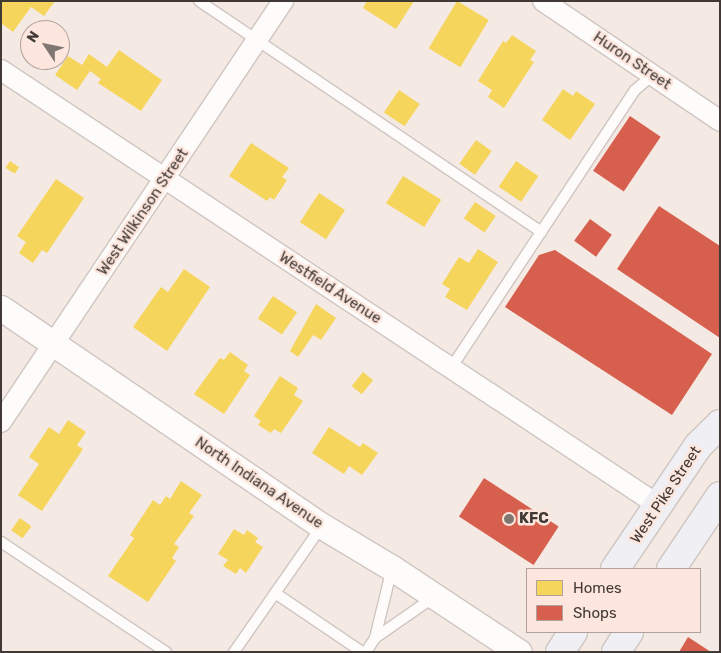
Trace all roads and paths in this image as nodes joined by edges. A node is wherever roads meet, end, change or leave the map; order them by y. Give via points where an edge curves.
1 (199, 1) edge
2 (283, 1) edge
3 (543, 1) edge
4 (257, 40) junction
5 (1, 70) edge
6 (653, 75) junction
7 (720, 121) edge
8 (165, 179) junction
9 (541, 232) junction
10 (1, 308) edge
11 (53, 343) junction
12 (451, 368) junction
13 (1, 422) edge
14 (720, 424) edge
15 (720, 496) edge
16 (658, 505) junction
17 (322, 526) junction
18 (1, 542) edge
19 (392, 568) junction
20 (616, 568) edge
21 (672, 568) edge
22 (275, 592) junction
23 (435, 597) junction
24 (572, 633) edge
25 (628, 633) edge
26 (375, 638) junction
27 (166, 652) edge
28 (234, 652) edge
29 (362, 652) edge
30 (366, 652) edge
31 (520, 652) edge
32 (560, 652) edge
33 (616, 652) edge

1 - 4 lane
2 - 4 street, West Wilkinson Street
3 - 6 street, Huron Street
4 - 8 street, West Wilkinson Street
4 - 9 lane
5 - 8 street, Westfield Avenue
6 - 7 street, Huron Street
6 - 9 lane via 635,90
8 - 11 street, West Wilkinson Street
8 - 12 street, Westfield Avenue
9 - 12 lane
10 - 11 street, North Indiana Avenue
11 - 13 street, West Wilkinson Street
11 - 17 street, North Indiana Avenue
12 - 16 street, Westfield Avenue
14 - 16 highway, West Pike Street via 698,446
15 - 21 highway
16 - 20 highway, West Pike Street
17 - 19 street, North Indiana Avenue
17 - 22 lane
18 - 27 lane
19 - 23 street, North Indiana Avenue
19 - 26 lane
22 - 28 lane
22 - 29 lane
23 - 26 lane
23 - 31 street, North Indiana Avenue
24 - 32 highway
25 - 33 highway
26 - 30 lane

